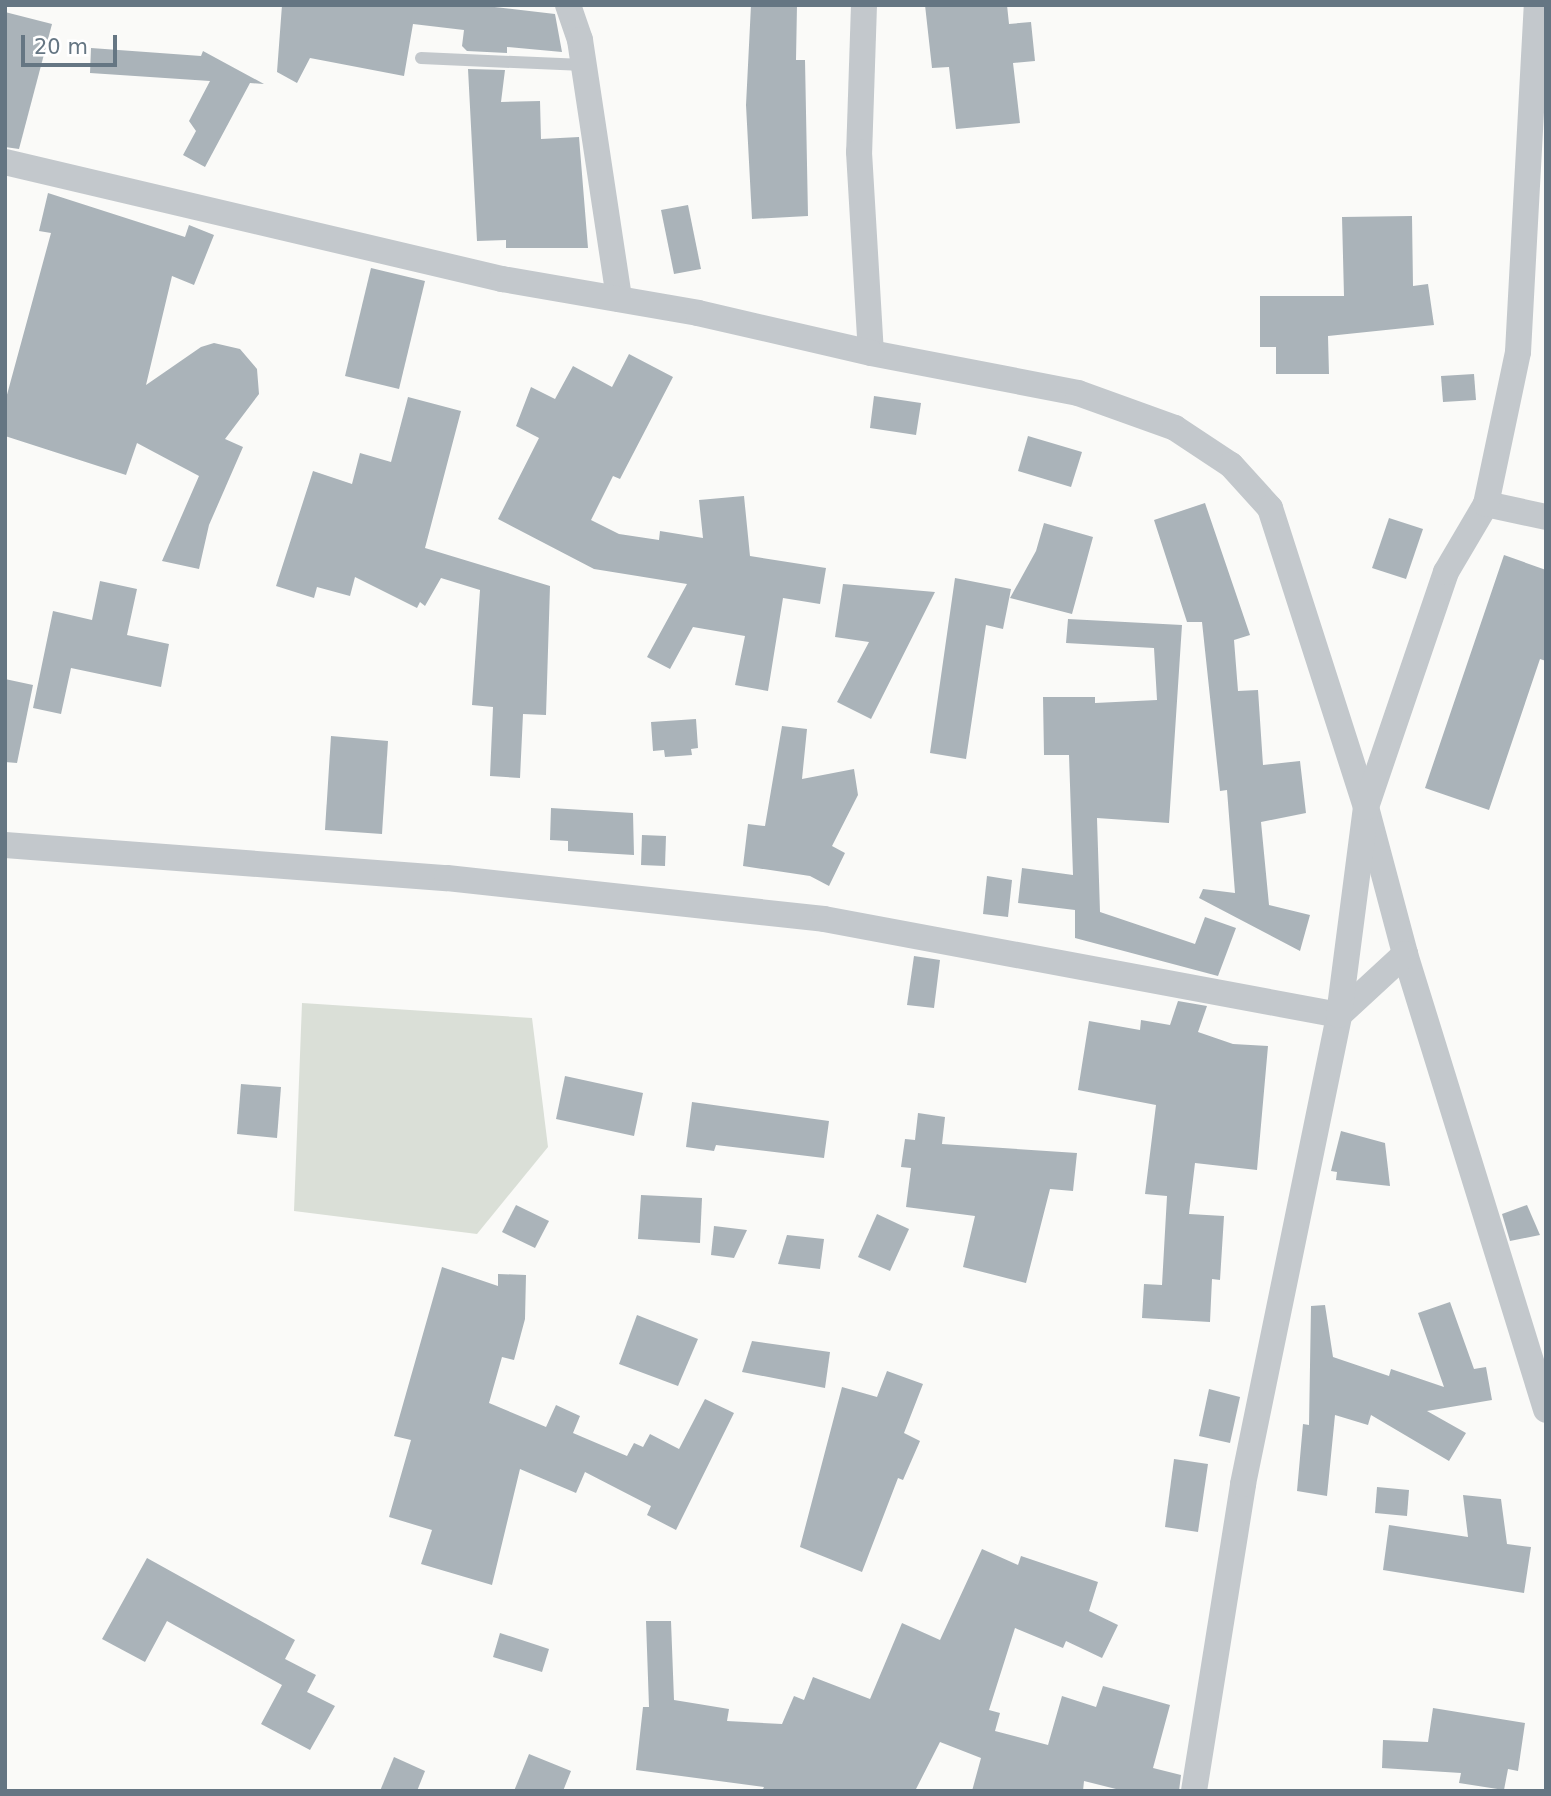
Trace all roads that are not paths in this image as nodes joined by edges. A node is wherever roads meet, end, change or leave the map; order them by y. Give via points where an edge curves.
1 (568, 5) edge
2 (864, 5) edge
3 (1537, 5) edge
4 (421, 58) dead end
5 (584, 65) junction
6 (5, 162) edge
7 (619, 299) junction
8 (871, 353) junction
9 (1486, 504) junction
10 (1546, 517) edge
11 (1366, 807) junction
12 (5, 845) edge
13 (1405, 954) junction
14 (1339, 1015) junction
15 (1546, 1410) edge
16 (1194, 1791) edge

1 - 5 street
2 - 8 street via 859,152
3 - 9 street via 1518,352
4 - 5 lane
5 - 7 street
6 - 7 street via 502,279
7 - 8 street
8 - 11 street via 1078,393 1175,428 1231,465 1270,509
9 - 10 street
9 - 11 street via 1446,572
11 - 13 street
11 - 14 street
12 - 14 street via 447,878 824,919
13 - 14 street
13 - 15 street
14 - 16 street via 1243,1484

